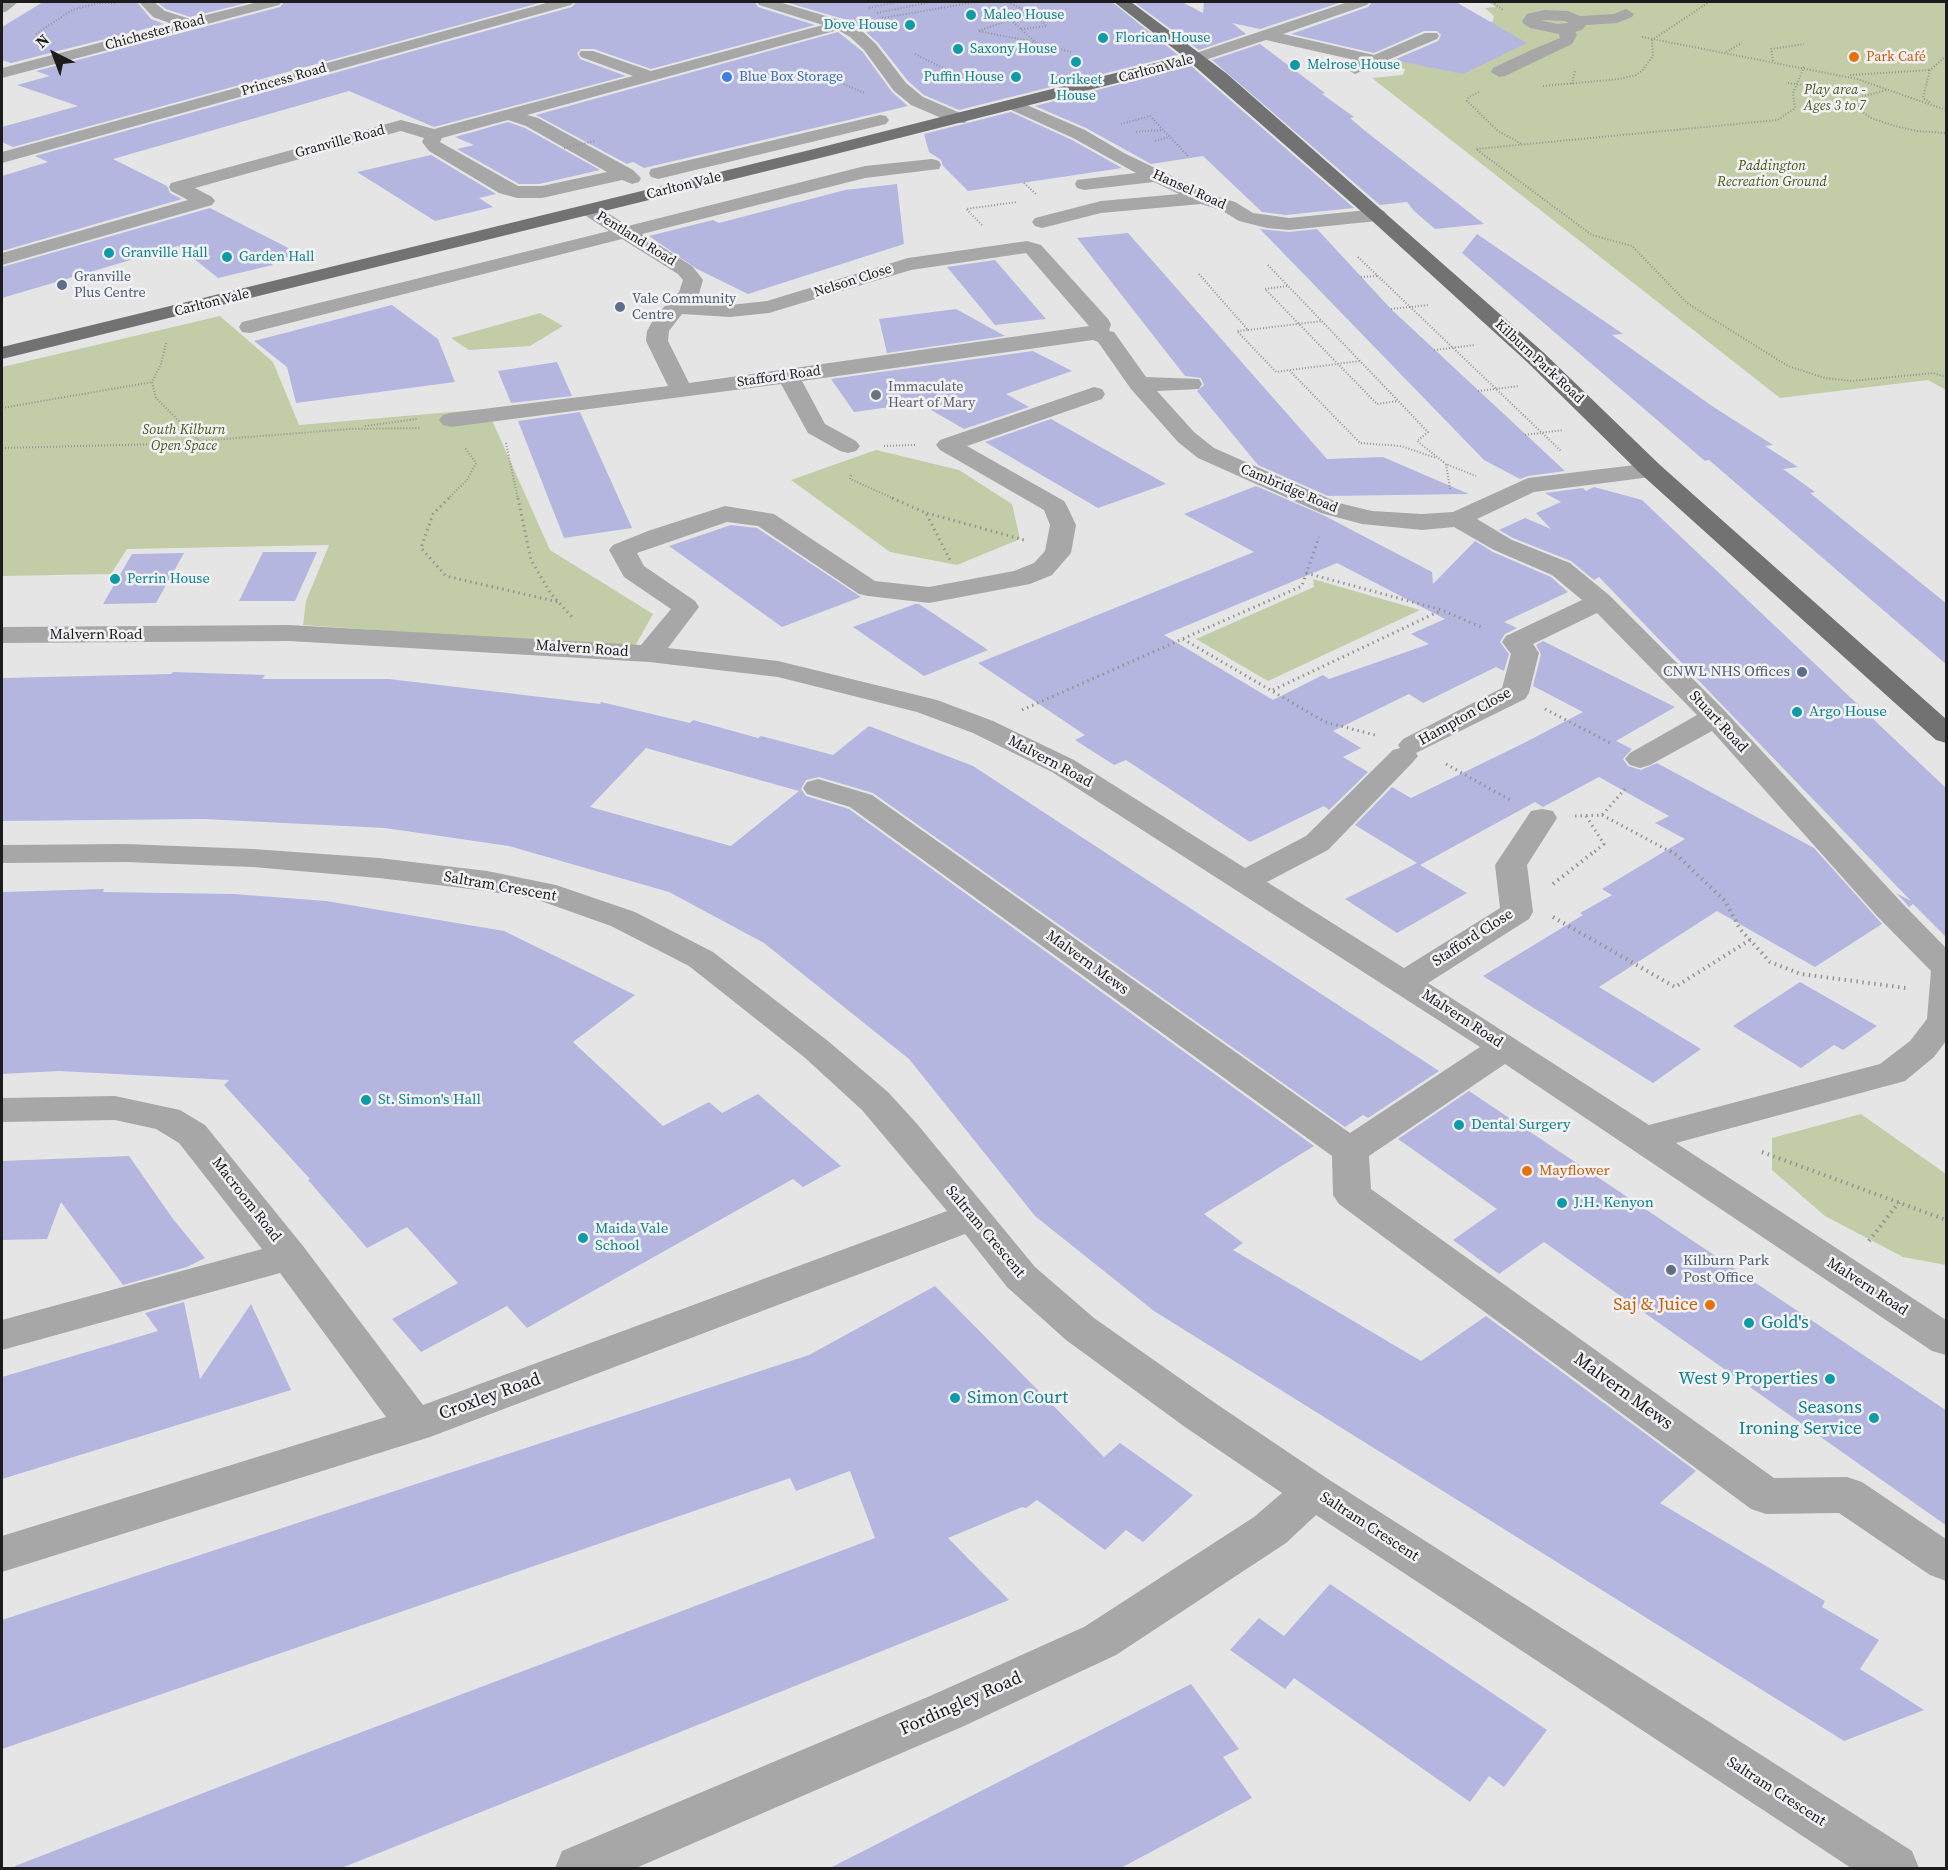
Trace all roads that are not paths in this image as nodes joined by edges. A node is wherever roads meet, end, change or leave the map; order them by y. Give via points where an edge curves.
1 (10, 2) edge
2 (146, 2) edge
3 (274, 2) edge
4 (566, 2) edge
5 (764, 2) edge
6 (1122, 2) edge
7 (1362, 2) edge
8 (1521, 7) dead end
9 (2, 8) edge
10 (1626, 14) dead end
11 (189, 24) junction
12 (840, 25) junction
13 (1574, 25) junction
14 (1267, 35) junction
15 (1431, 36) dead end
16 (779, 41) junction
17 (587, 54) dead end
18 (1196, 58) junction
19 (1375, 60) junction
20 (1355, 69) dead end
21 (1499, 72) dead end
22 (2, 73) edge
23 (650, 76) junction
24 (675, 83) dead end
25 (1015, 105) junction
26 (508, 115) junction
27 (959, 118) junction
28 (880, 120) dead end
29 (434, 135) junction
30 (2, 159) edge
31 (932, 165) dead end
32 (658, 173) junction
33 (626, 174) junction
34 (1158, 176) junction
35 (1084, 184) dead end
36 (679, 187) junction
37 (1202, 198) junction
38 (590, 210) junction
39 (1377, 215) junction
40 (1042, 222) dead end
41 (623, 232) junction
42 (2, 259) edge
43 (679, 307) junction
44 (250, 327) dead end
45 (1094, 333) junction
46 (2, 354) edge
47 (788, 376) junction
48 (1139, 384) junction
49 (1191, 384) dead end
50 (682, 391) junction
51 (1094, 394) dead end
52 (469, 444) road end
53 (848, 446) road end
54 (1651, 470) junction
55 (1458, 519) junction
56 (1600, 601) junction
57 (2, 635) edge
58 (649, 654) junction
59 (1715, 717) junction
60 (1947, 734) edge
61 (1640, 759) road end
62 (818, 788) dead end
63 (1542, 818) road end
64 (2, 854) edge
65 (1244, 880) junction
66 (1946, 978) edge
67 (1405, 982) junction
68 (1505, 1047) junction
69 (2, 1110) edge
70 (1644, 1139) junction
71 (1350, 1151) junction
72 (971, 1217) junction
73 (290, 1256) junction
74 (2, 1335) edge
75 (1947, 1340) edge
76 (415, 1425) junction
77 (1313, 1491) junction
78 (2, 1554) edge
79 (1947, 1562) edge
80 (580, 1869) edge
81 (1894, 1869) edge

1 - 9 street
2 - 11 street via 159,14
3 - 11 street, Chichester Road
4 - 30 street, Princess Road
5 - 12 street
6 - 18 main road, Kilburn Park Road
7 - 14 street, Carlton Vale
8 - 13 street via 1537,16 1530,19 1532,23 1549,28
10 - 13 street
11 - 22 street, Chichester Road
12 - 16 street
12 - 27 street via 870,47 900,87 916,101
13 - 21 street via 1566,41
14 - 18 street, Carlton Vale
14 - 19 street
15 - 19 street
16 - 23 street
16 - 24 street via 799,49 796,54
17 - 23 street
18 - 25 main road, Carlton Vale
18 - 39 main road, Kilburn Park Road
19 - 20 street
23 - 26 street
25 - 27 main road, Carlton Vale
25 - 34 street, Hansel Road
26 - 29 street
26 - 33 street via 531,122
27 - 36 main road, Carlton Vale
28 - 32 street
29 - 33 street via 435,147 517,192 542,192
29 - 42 street, Granville Road via 400,125 178,187 205,201
31 - 41 street, Carlton Vale via 865,172
32 - 33 street via 634,179
32 - 36 street
34 - 35 street
34 - 37 street, Hansel Road
36 - 38 main road, Carlton Vale
37 - 39 street, Hansel Road via 1268,222 1289,224
37 - 40 street via 1101,207
38 - 41 street, Pentland Road
38 - 46 main road, Carlton Vale
39 - 54 main road, Kilburn Park Road via 1535,357
41 - 43 street, Pentland Road via 685,270 693,280
41 - 44 street, Carlton Vale
43 - 45 street, Nelson Close via 730,311 769,307 908,264 1017,248 1034,249 1100,324
43 - 50 street, Pentland Road via 664,320 657,341
45 - 47 street, Stafford Road
45 - 48 street, Cambridge Road via 1106,337
47 - 50 street, Stafford Road
47 - 53 street via 816,428
48 - 49 street
48 - 55 street, Cambridge Road via 1186,437 1206,453 1330,508 1371,519
50 - 52 street, Stafford Road via 457,419
51 - 58 street via 948,445 1056,506 1063,525 1058,553 1043,569 1021,578 929,595 868,588 765,519 726,514 622,550 633,571 686,607
54 - 55 street, Cambridge Road via 1528,485
54 - 60 main road, Kilburn Park Road
55 - 56 street, Stuart Road via 1503,545 1561,569
56 - 59 street, Stuart Road
56 - 65 street, Hampton Close via 1516,642 1525,653 1515,693 1408,751 1317,843
57 - 58 street, Malvern Road via 289,633
58 - 65 street, Malvern Road via 778,669 927,706 983,727 1063,766
59 - 61 street
59 - 66 street, Stuart Road via 1913,919
62 - 71 street, Malvern Mews via 861,801
63 - 67 street, Stafford Close via 1511,865 1517,912
64 - 72 street, Saltram Crescent via 172,854 379,868 545,892 623,919 701,959 816,1049 875,1101
65 - 67 street, Malvern Road
66 - 70 street via 1944,1020 1922,1049 1892,1073
67 - 68 street, Malvern Road
68 - 70 street, Malvern Road
68 - 71 street
69 - 73 street, Macroom Road via 115,1108 167,1119 192,1134
70 - 75 street, Malvern Road
71 - 79 street, Malvern Mews via 1352,1194 1766,1496 1847,1495
72 - 76 street, Croxley Road
72 - 77 street, Saltram Crescent via 1021,1277 1080,1329
73 - 74 street
73 - 76 street, Macroom Road
76 - 78 street, Croxley Road
77 - 80 street, Fordingley Road via 1270,1530 1100,1641 948,1711
77 - 81 street, Saltram Crescent

